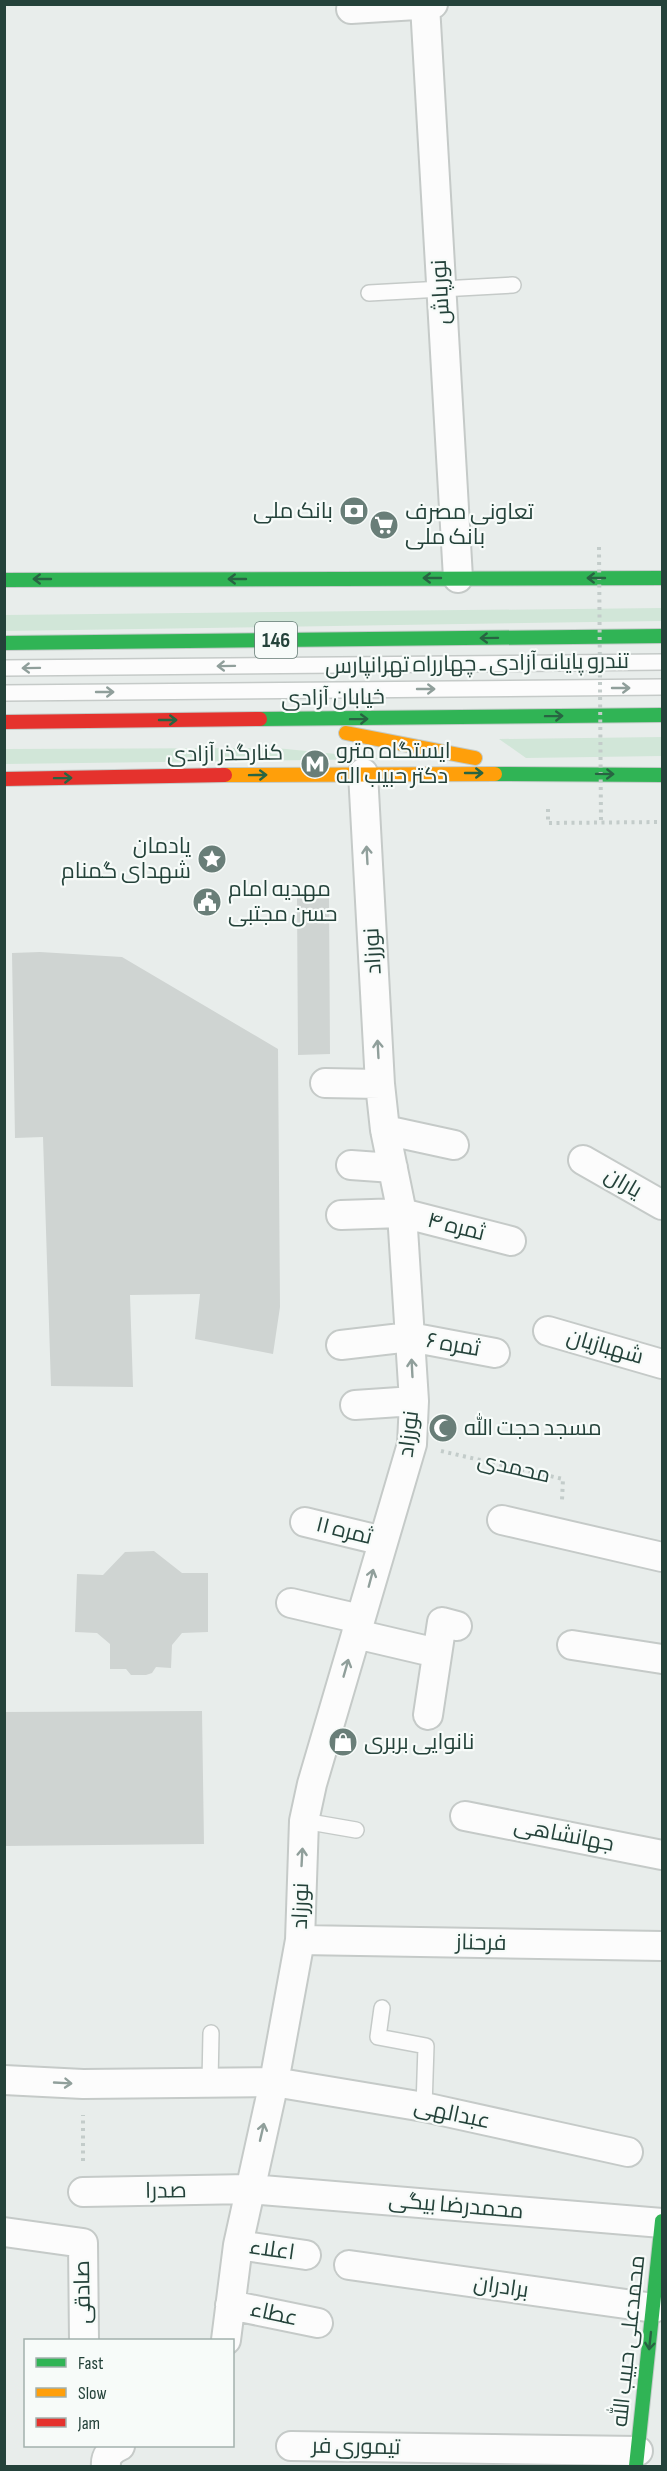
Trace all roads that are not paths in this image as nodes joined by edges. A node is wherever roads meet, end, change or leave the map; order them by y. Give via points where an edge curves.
1 (433, 4) edge
2 (425, 5) edge
3 (351, 9) dead end
4 (513, 285) dead end
5 (441, 289) junction
6 (369, 293) dead end
7 (458, 578) junction
8 (663, 578) edge
9 (4, 580) edge
10 (663, 636) edge
11 (4, 643) edge
12 (663, 662) edge
13 (4, 668) edge
14 (663, 687) edge
15 (4, 693) edge
16 (663, 715) edge
17 (280, 720) junction
18 (4, 722) edge
19 (363, 773) junction
20 (548, 773) junction
21 (663, 775) edge
22 (4, 779) edge
23 (325, 1083) dead end
24 (380, 1084) junction
25 (385, 1130) junction
26 (454, 1145) dead end
27 (583, 1160) dead end
28 (351, 1165) dead end
29 (393, 1168) junction
30 (663, 1205) edge
31 (402, 1213) junction
32 (341, 1215) dead end
33 (511, 1241) dead end
34 (548, 1331) dead end
35 (410, 1337) junction
36 (341, 1345) dead end
37 (495, 1353) dead end
38 (663, 1364) edge
39 (414, 1401) junction
40 (355, 1404) dead end
41 (501, 1520) dead end
42 (305, 1521) dead end
43 (383, 1540) junction
44 (663, 1557) edge
45 (291, 1603) dead end
46 (358, 1626) junction
47 (457, 1626) dead end
48 (572, 1645) dead end
49 (437, 1653) junction
50 (663, 1659) edge
51 (428, 1715) dead end
52 (465, 1816) dead end
53 (304, 1821) junction
54 (356, 1830) dead end
55 (663, 1854) edge
56 (300, 1940) junction
57 (663, 1946) edge
58 (382, 2008) dead end
59 (211, 2032) dead end
60 (4, 2080) edge
61 (210, 2082) junction
62 (274, 2082) junction
63 (424, 2107) junction
64 (628, 2152) dead end
65 (249, 2189) junction
66 (83, 2192) dead end
67 (662, 2222) edge
68 (4, 2232) edge
69 (238, 2245) junction
70 (306, 2255) dead end
71 (349, 2265) dead end
72 (230, 2305) junction
73 (654, 2308) junction
74 (318, 2323) dead end
75 (84, 2339) edge
76 (226, 2339) edge
77 (291, 2446) dead end
78 (637, 2459) edge

1 - 2 street
2 - 3 street
2 - 5 street, نورپاش
4 - 5 lane
5 - 6 lane
5 - 7 street, نورپاش
8 -> 7 main road
7 -> 9 main road
10 -> 11 main road, 146
12 -> 13 lane, تندرو پایانه آزادی ـ چهارراه تهرانپارس
15 -> 14 lane
17 -> 16 main road, خیابان آزادی
18 -> 17 main road, خیابان آزادی
17 - 20 main road
19 -> 20 main road, کنارگذر آزادی
22 -> 19 main road, کنارگذر آزادی
24 -> 19 street, نورزاد
20 -> 21 main road, کنارگذر آزادی
23 - 24 street
24 - 25 street, نورزاد
25 - 26 street
25 - 29 street, نورزاد
27 - 30 street, یاران
28 - 29 street
29 - 31 street, نورزاد
31 - 32 street, ثمره ۴
31 - 33 street, ثمره ۴
31 - 35 street, نورزاد
34 - 38 street, شهبازیان
35 - 36 street, ثمره ۶
35 - 37 street, ثمره ۶
39 -> 35 street, نورزاد
39 - 40 street
39 - 43 street, نورزاد via 411,1444
41 - 44 street
42 - 43 street, ثمره ۱۱
46 -> 43 street, نورزاد
45 - 46 street
46 - 49 street
53 -> 46 street, نورزاد
47 - 49 street via 442,1622
48 - 50 street
49 - 51 street
52 - 55 street, جهانشاهی
53 - 54 lane
56 -> 53 street, نورزاد
56 - 57 street, فرحناز
56 - 62 street, نورزاد
58 - 63 lane via 378,2037 426,2046
59 - 61 lane
60 -> 61 street via 83,2084
61 - 62 street
62 - 63 street, عبدالهی
65 -> 62 street, نورزاد
63 - 64 street, عبدالهی
65 - 66 street, صدرا
65 - 67 street, محمدرضا بیگی
65 - 69 street, نورزاد
67 - 73 main road, محمدعلی حبیب الله
68 - 75 street, صادقی via 83,2243
69 - 70 street, اعلاء
69 - 72 street, نورزاد
71 - 73 street, برادران
72 - 74 street, عطاء
72 - 76 street, نورزاد
73 -> 78 main road, محمدعلی حبیب الله
77 - 78 street, تیموری فر

